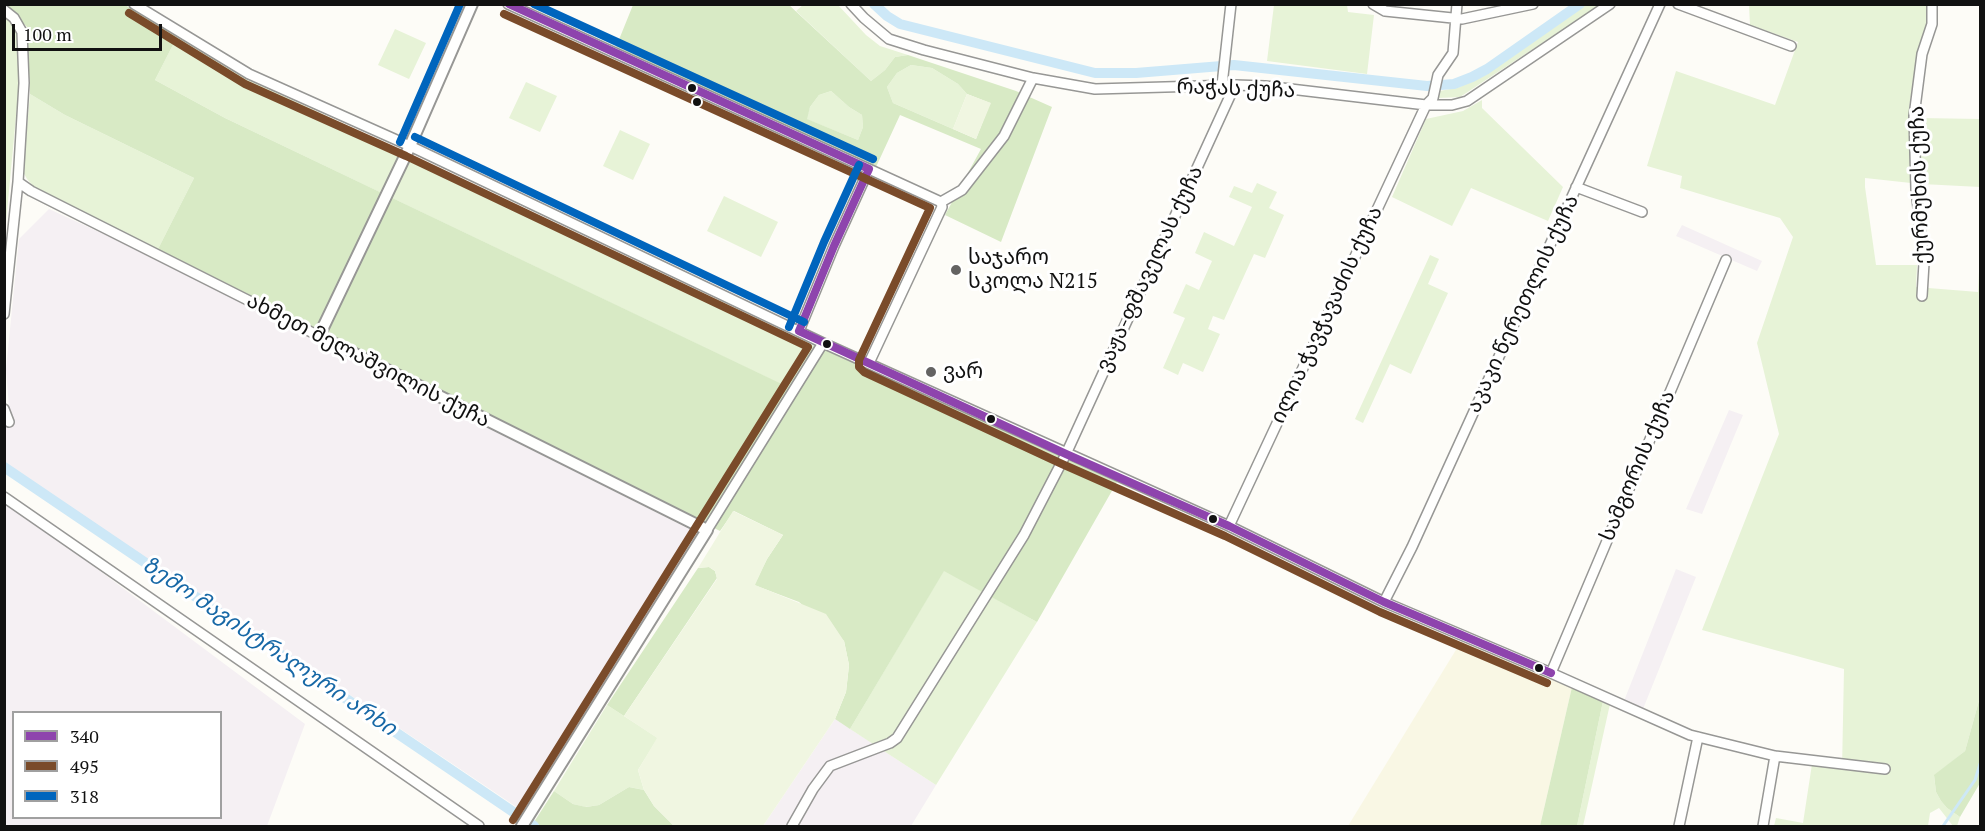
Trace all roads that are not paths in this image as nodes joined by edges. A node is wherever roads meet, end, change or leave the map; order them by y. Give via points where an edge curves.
1 (134, 4) edge
2 (472, 4) edge
3 (508, 4) edge
4 (851, 4) edge
5 (1231, 4) edge
6 (1373, 4) edge
7 (1457, 4) edge
8 (1533, 4) edge
9 (1610, 4) edge
10 (1660, 4) edge
11 (1678, 4) edge
12 (1932, 4) edge
13 (4, 10) edge
14 (1456, 19) junction
15 (1791, 46) dead end
16 (1034, 78) junction
17 (1222, 85) junction
18 (1235, 85) junction
19 (1430, 102) junction
20 (410, 146) junction
21 (869, 169) junction
22 (18, 182) junction
23 (1576, 187) junction
24 (941, 202) junction
25 (1642, 212) dead end
26 (1726, 260) dead end
27 (1922, 296) dead end
28 (4, 314) edge
29 (800, 331) junction
30 (319, 336) junction
31 (824, 343) junction
32 (869, 363) junction
33 (4, 409) edge
34 (9, 422) dead end
35 (1066, 454) junction
36 (4, 497) edge
37 (1229, 526) junction
38 (706, 530) junction
39 (1384, 602) junction
40 (1551, 672) junction
41 (1698, 737) junction
42 (1775, 756) junction
43 (1885, 770) dead end
44 (479, 826) edge
45 (522, 826) edge
46 (792, 826) edge
47 (1679, 826) edge
48 (1763, 826) edge

1 - 20 street via 249,74
2 - 20 street
3 - 21 street
4 - 16 street, რაჭას ქუჩა via 889,39
5 - 17 street
6 - 14 street via 1385,11
7 - 14 street, ილია ჭავჭავაძის ქუჩა
8 - 14 street
9 - 19 street, რაჭას ქუჩა via 1467,101 1452,105
10 - 23 street, აკაკი წერეთლის ქუჩა
11 - 15 street
12 - 27 street, ქურმუხის ქუჩა via 1932,24 1922,54 1914,116 1924,263
13 - 22 street via 22,32 24,83
14 - 19 street, ილია ჭავჭავაძის ქუჩა via 1453,53 1438,75
16 - 17 street, რაჭას ქუჩა via 1095,89
16 - 24 street via 1004,136 962,190
17 - 18 street, რაჭას ქუჩა
18 - 19 street, რაჭას ქუჩა
18 - 35 street, ვაჟა-ფშაველას ქუჩა
19 - 37 street, ილია ჭავჭავაძის ქუჩა
20 - 29 street
20 - 30 street
21 - 24 street
21 - 29 street
22 - 28 street
22 - 30 street, ახმეთ მელაშვილის ქუჩა
23 - 25 street
23 - 39 street, აკაკი წერეთლის ქუჩა
24 - 32 street
26 - 40 street, სამგორის ქუჩა
29 - 31 street
30 - 38 street, ახმეთ მელაშვილის ქუჩა
31 - 32 street
31 - 38 street
32 - 35 street
33 - 34 street
35 - 37 street
35 - 46 street, ვაჟა-ფშაველას ქუჩა via 1024,535 897,738 830,766
36 - 44 street
37 - 39 street
38 - 45 street
39 - 40 street
40 - 41 street
41 - 42 street
41 - 47 street
42 - 43 street
42 - 48 street

